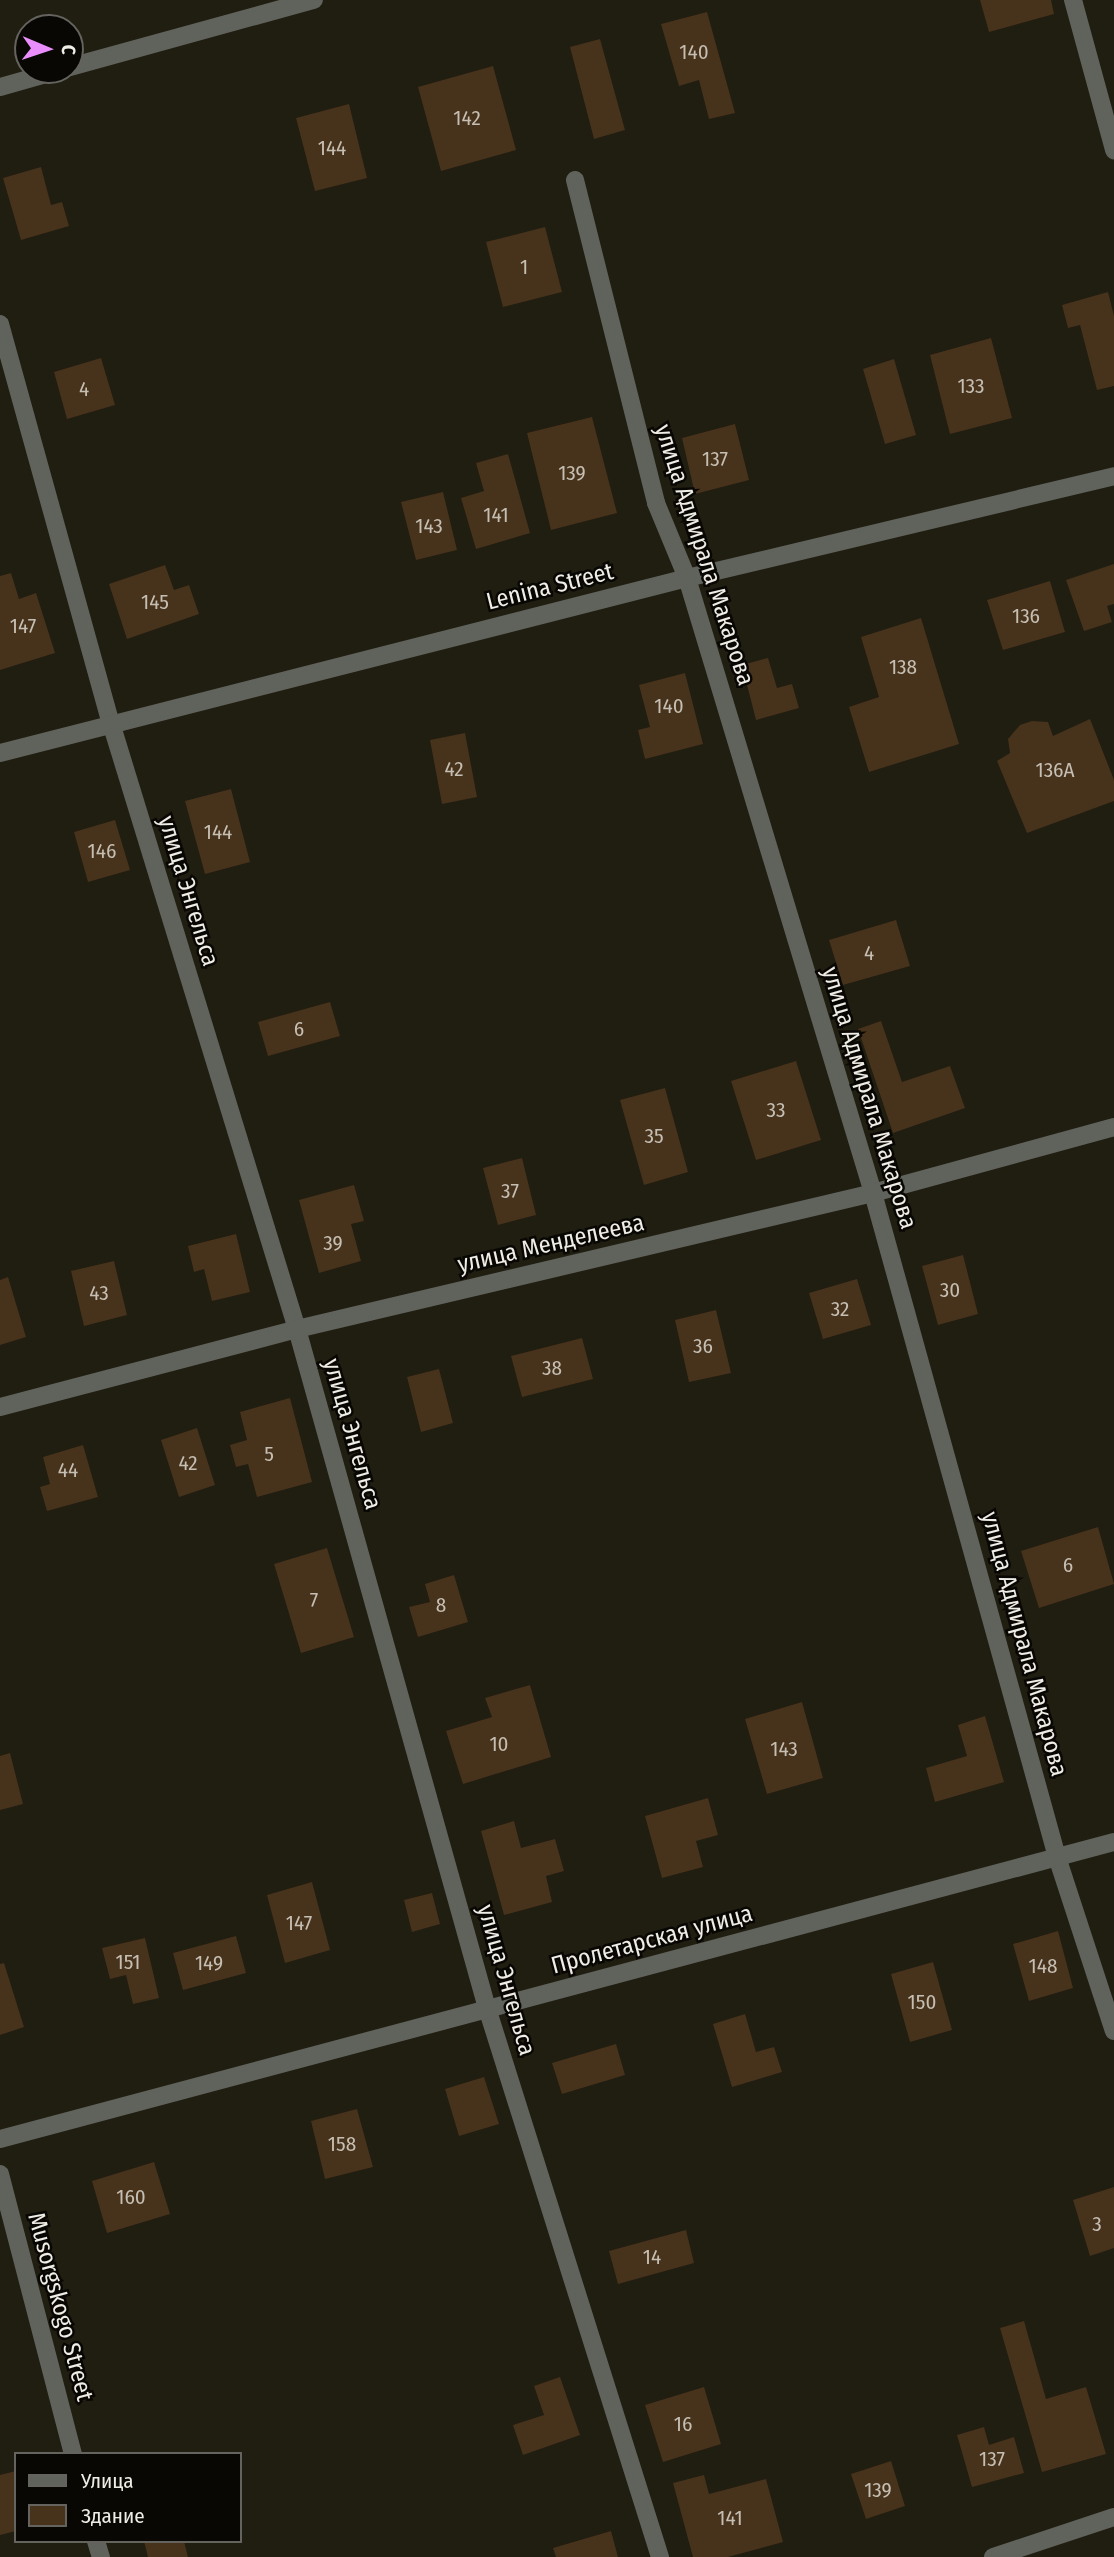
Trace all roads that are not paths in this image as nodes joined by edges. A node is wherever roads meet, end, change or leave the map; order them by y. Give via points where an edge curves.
1 (314, 0) edge
2 (1073, 0) edge
3 (84, 63) edge
4 (1114, 150) edge
5 (575, 180) dead end
6 (0, 324) edge
7 (1114, 476) edge
8 (687, 578) junction
9 (111, 723) junction
10 (0, 753) edge
11 (1114, 1128) edge
12 (873, 1193) junction
13 (297, 1329) junction
14 (0, 1407) edge
15 (1114, 1842) edge
16 (1058, 1857) junction
17 (487, 2008) junction
18 (1114, 2031) edge
19 (0, 2139) edge
20 (0, 2174) edge
21 (73, 2452) edge
22 (1114, 2517) edge
23 (660, 2557) edge
24 (993, 2557) edge

1 - 3 street
2 - 4 street
5 - 8 street, улица Адмирала Макарова via 656,503
6 - 9 street, улица Энгельса
7 - 8 street, Lenina Street
8 - 9 street, Lenina Street
8 - 12 street, улица Адмирала Макарова
9 - 10 street, Lenina Street
9 - 13 street, улица Энгельса
11 - 12 street, улица Менделеева
12 - 13 street, улица Менделеева
12 - 16 street, улица Адмирала Макарова
13 - 14 street, улица Менделеева
13 - 17 street, улица Энгельса
15 - 16 street, Пролетарская улица
16 - 17 street, Пролетарская улица
16 - 18 street, улица Адмирала Макарова
17 - 19 street, Пролетарская улица
17 - 23 street, улица Энгельса
20 - 21 street, Musorgskogo Street
22 - 24 street

